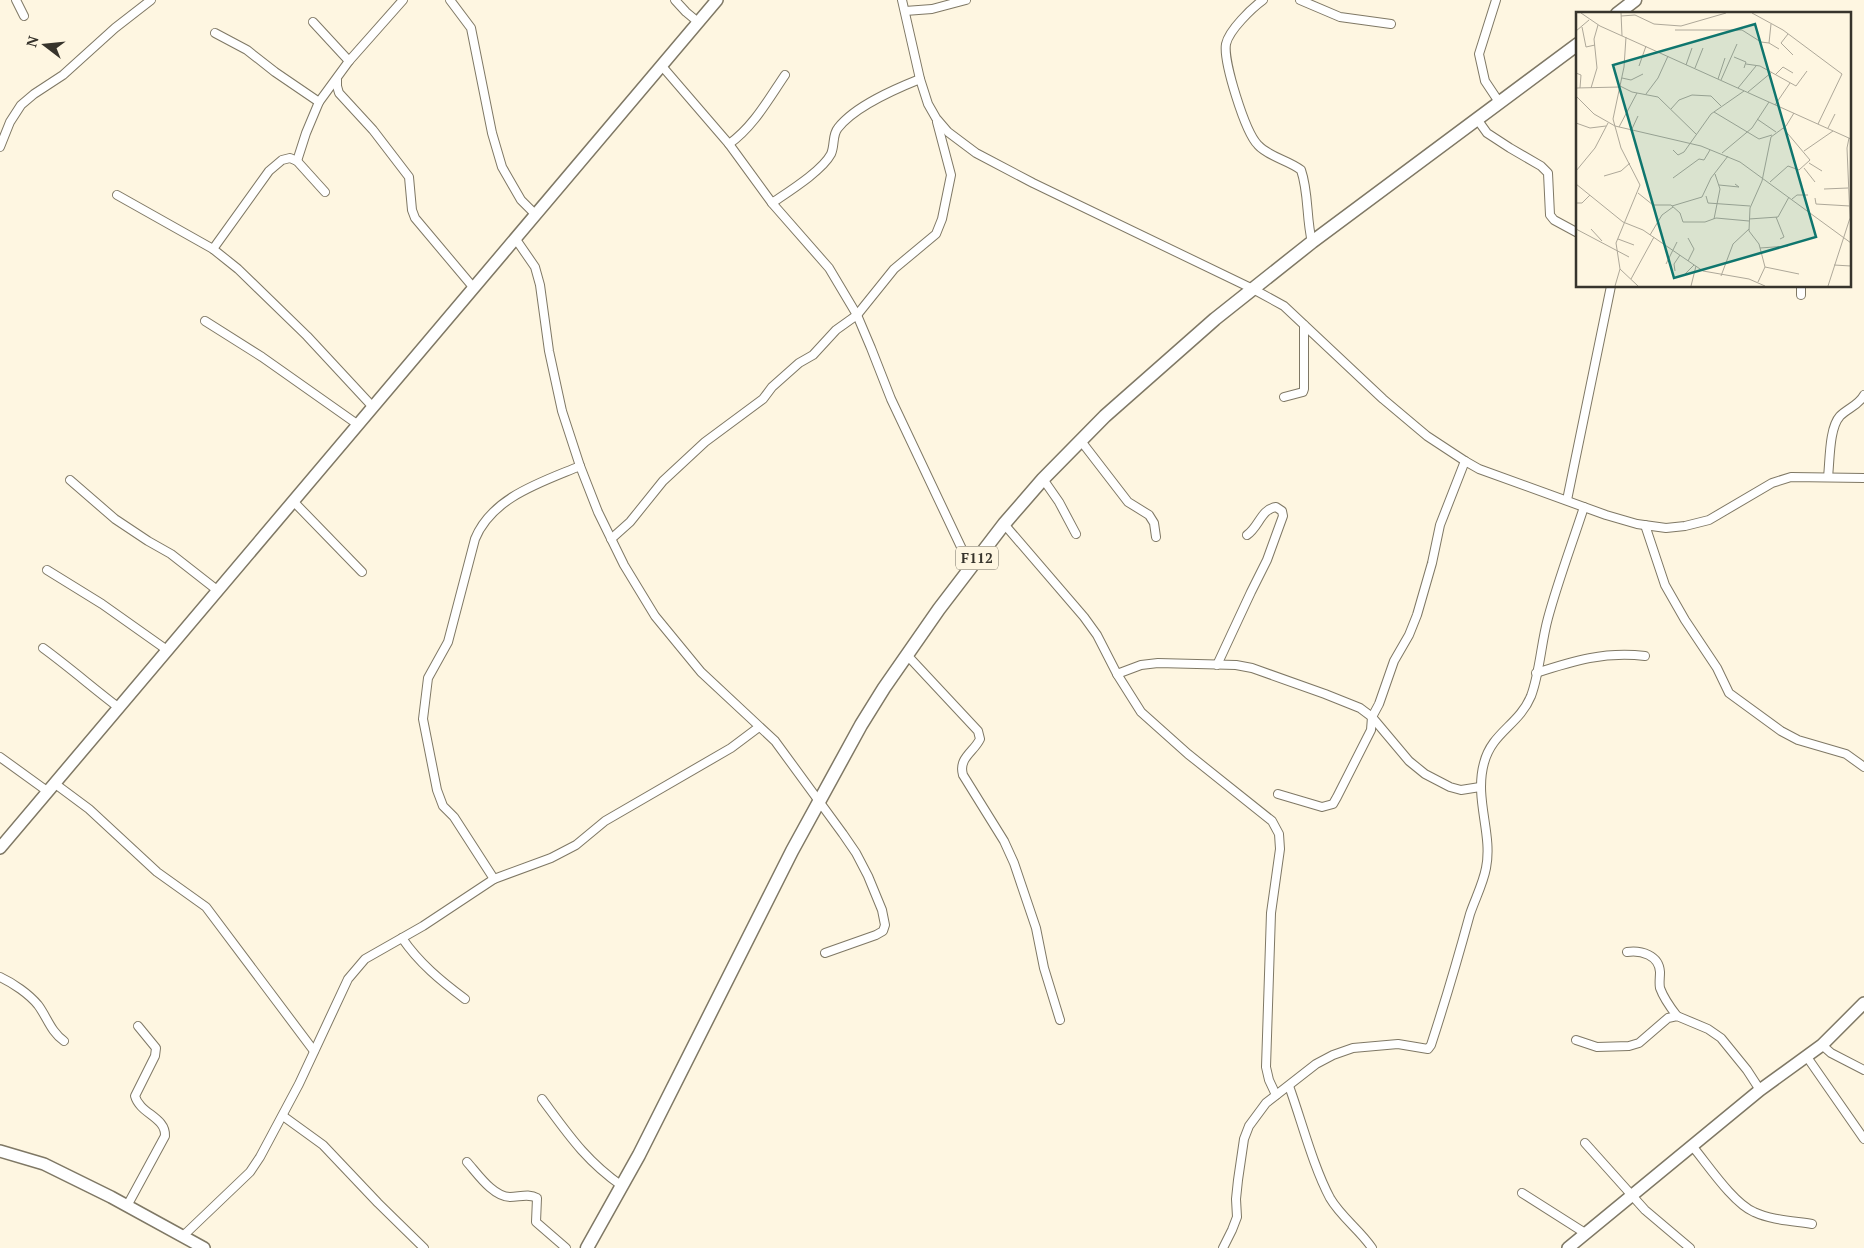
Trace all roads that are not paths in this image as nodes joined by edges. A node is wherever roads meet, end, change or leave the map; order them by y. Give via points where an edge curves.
1 (16, 0) edge
2 (151, 0) edge
3 (403, 0) edge
4 (450, 0) edge
5 (675, 0) edge
6 (717, 0) edge
7 (902, 0) edge
8 (966, 0) edge
9 (1263, 0) edge
10 (1300, 0) edge
11 (1496, 0) edge
12 (1635, 0) edge
13 (905, 11) junction
14 (1620, 12) edge
15 (24, 16) dead end
16 (314, 22) dead end
17 (698, 22) junction
18 (1391, 24) dead end
19 (215, 33) dead end
20 (1576, 45) edge
21 (349, 61) junction
22 (661, 65) junction
23 (785, 75) dead end
24 (920, 79) junction
25 (337, 80) junction
26 (320, 102) junction
27 (1499, 102) junction
28 (936, 118) junction
29 (1477, 119) junction
30 (729, 144) junction
31 (0, 148) edge
32 (297, 161) junction
33 (325, 192) dead end
34 (117, 195) dead end
35 (772, 203) junction
36 (535, 214) junction
37 (1576, 232) edge
38 (515, 238) junction
39 (1312, 242) junction
40 (213, 249) junction
41 (473, 288) junction
42 (1611, 288) edge
43 (1801, 288) edge
44 (1253, 289) junction
45 (1801, 295) dead end
46 (857, 315) junction
47 (205, 321) dead end
48 (1304, 325) junction
49 (1864, 396) edge
50 (1284, 397) dead end
51 (372, 406) junction
52 (358, 424) junction
53 (1081, 441) junction
54 (1465, 461) junction
55 (580, 466) junction
56 (1828, 477) junction
57 (1864, 478) edge
58 (1043, 479) junction
59 (70, 480) dead end
60 (293, 500) junction
61 (1567, 500) junction
62 (1584, 507) junction
63 (1004, 524) junction
64 (1646, 525) junction
65 (1076, 534) dead end
66 (1247, 535) dead end
67 (1156, 536) dead end
68 (611, 539) junction
69 (970, 566) junction
70 (47, 570) dead end
71 (362, 572) dead end
72 (217, 590) junction
73 (43, 648) dead end
74 (167, 650) junction
75 (907, 654) junction
76 (1644, 656) dead end
77 (1217, 665) junction
78 (1536, 673) junction
79 (1117, 674) junction
80 (118, 708) junction
81 (1372, 717) junction
82 (759, 727) junction
83 (0, 758) edge
84 (1864, 767) edge
85 (51, 787) junction
86 (1480, 787) junction
87 (1278, 794) dead end
88 (819, 800) junction
89 (0, 848) edge
90 (494, 879) junction
91 (402, 938) junction
92 (1627, 952) dead end
93 (825, 953) dead end
94 (0, 976) edge
95 (465, 999) dead end
96 (1864, 1003) edge
97 (1677, 1016) junction
98 (1060, 1020) dead end
99 (138, 1026) dead end
100 (1576, 1040) dead end
101 (64, 1041) dead end
102 (1822, 1045) junction
103 (314, 1051) junction
104 (1806, 1057) junction
105 (1864, 1070) edge
106 (1290, 1086) junction
107 (1760, 1090) junction
108 (1276, 1095) junction
109 (542, 1099) dead end
110 (283, 1116) junction
111 (1864, 1139) edge
112 (1585, 1143) dead end
113 (1693, 1147) junction
114 (0, 1151) edge
115 (467, 1162) dead end
116 (622, 1186) junction
117 (1522, 1193) dead end
118 (1631, 1196) junction
119 (127, 1206) junction
120 (1812, 1224) dead end
121 (1585, 1233) junction
122 (190, 1242) edge
123 (204, 1248) edge
124 (424, 1248) edge
125 (566, 1248) edge
126 (588, 1248) edge
127 (1223, 1248) edge
128 (1372, 1248) edge
129 (1568, 1248) edge
130 (1690, 1248) edge

1 - 15 street
2 - 31 street via 63,75 21,105
3 - 21 street
4 - 36 street via 471,28 502,167 521,200
5 - 17 street
6 - 17 main road
7 - 13 street
8 - 13 street via 932,9
9 - 39 street via 1228,38 1227,59 1249,132 1258,146 1301,170
10 - 18 street via 1340,17
11 - 27 street via 1479,54 1485,81
12 - 14 main road
13 - 24 street
16 - 21 street
17 - 22 main road
19 - 26 street via 247,50
20 - 27 main road, F112
21 - 25 street
22 - 30 street
22 - 36 main road
23 - 30 street via 758,116 741,136
24 - 28 street
24 - 35 street via 867,104 842,123 834,135 830,154 822,164
25 - 26 street
25 - 41 street via 339,92 408,177 415,218
26 - 32 street
27 - 29 main road, F112
28 - 44 street via 948,132 976,153
28 - 46 street via 951,175 938,230 894,269
29 - 37 street via 1498,141 1541,166 1548,174 1550,215
29 - 39 main road, F112
30 - 35 street
32 - 33 street
32 - 40 street via 290,158 282,160 269,171
34 - 40 street
35 - 46 street via 829,268
36 - 38 main road
38 - 41 main road
38 - 55 street via 535,268 540,285 562,411
39 - 44 main road, F112
40 - 51 street via 307,336
41 - 51 main road
42 - 61 street
43 - 45 street
44 - 48 street via 1284,306
44 - 53 main road, F112 via 1160,366
46 - 68 street via 772,387 763,399 662,481 630,522
46 - 69 street via 891,399
47 - 52 street
48 - 50 street via 1304,389
48 - 54 street via 1383,399 1427,436
49 - 56 street via 1835,424
51 - 52 main road
52 - 60 main road
53 - 58 main road, F112
53 - 67 street via 1128,502 1154,523
54 - 61 street
54 - 81 street via 1440,525 1417,615
55 - 68 street
55 - 90 street via 518,492 479,528 448,642 428,678 423,719 437,790 443,806 454,817
56 - 57 street
56 - 64 street via 1791,476 1772,482 1709,520 1666,528
58 - 63 main road, F112
58 - 65 street
59 - 72 street via 115,519 170,554
60 - 71 street
60 - 72 main road
61 - 62 street
62 - 64 street
62 - 78 street via 1548,618
63 - 69 main road, F112
63 - 79 street via 1084,617
64 - 84 street via 1668,591 1717,668 1729,693 1781,732 1846,754
66 - 77 street via 1269,508 1276,507 1282,511 1267,560
68 - 82 street via 655,616 701,672
69 - 75 main road, F112
70 - 74 street
72 - 74 main road
73 - 80 street
74 - 80 main road
75 - 88 main road, F112 via 861,725
75 - 98 street via 978,731 978,746 964,759 961,768 1014,863 1036,928
76 - 78 street via 1590,657
77 - 79 street via 1158,662
77 - 81 street via 1252,668 1360,708
78 - 86 street via 1524,710 1488,750
79 - 108 street via 1141,712 1272,821 1280,834 1271,914 1266,1067
80 - 85 main road
81 - 86 street via 1408,761 1425,774 1461,790
81 - 87 street via 1371,730 1332,804 1322,807
82 - 88 street via 775,741
82 - 90 street via 730,748 605,821 576,845
83 - 85 street
85 - 89 main road
85 - 103 street via 89,809 157,872 206,907
86 - 106 street via 1488,855 1486,869 1431,1045 1422,1050 1398,1044 1353,1048 1316,1064
88 - 93 street via 856,853 882,910 885,925 883,931 876,935
88 - 116 main road, F112
90 - 91 street
91 - 95 street via 425,967
91 - 103 street via 365,959 352,972
92 - 97 street via 1637,950 1652,958 1660,971 1660,987 1666,1002
94 - 101 street via 38,1004 56,1036
96 - 102 main road
97 - 100 street via 1668,1018 1639,1043 1629,1046 1597,1047
97 - 107 street via 1722,1038
99 - 119 street via 156,1048 135,1096 140,1106 166,1129
102 - 104 main road
102 - 105 street
103 - 110 street
104 - 107 main road
104 - 111 street
106 - 108 street
106 - 128 street via 1331,1199
107 - 113 main road
108 - 127 street via 1258,1112 1244,1139 1236,1216
109 - 116 street via 586,1157
110 - 122 street via 250,1172
110 - 124 street via 323,1145
112 - 118 street
113 - 118 main road
113 - 120 street via 1735,1198 1754,1212
114 - 119 main road via 44,1164
115 - 125 street via 502,1195 532,1195 537,1198 536,1222
116 - 126 main road, F112
117 - 121 street
118 - 121 main road
118 - 130 street
119 - 122 main road
121 - 129 main road
122 - 123 main road

